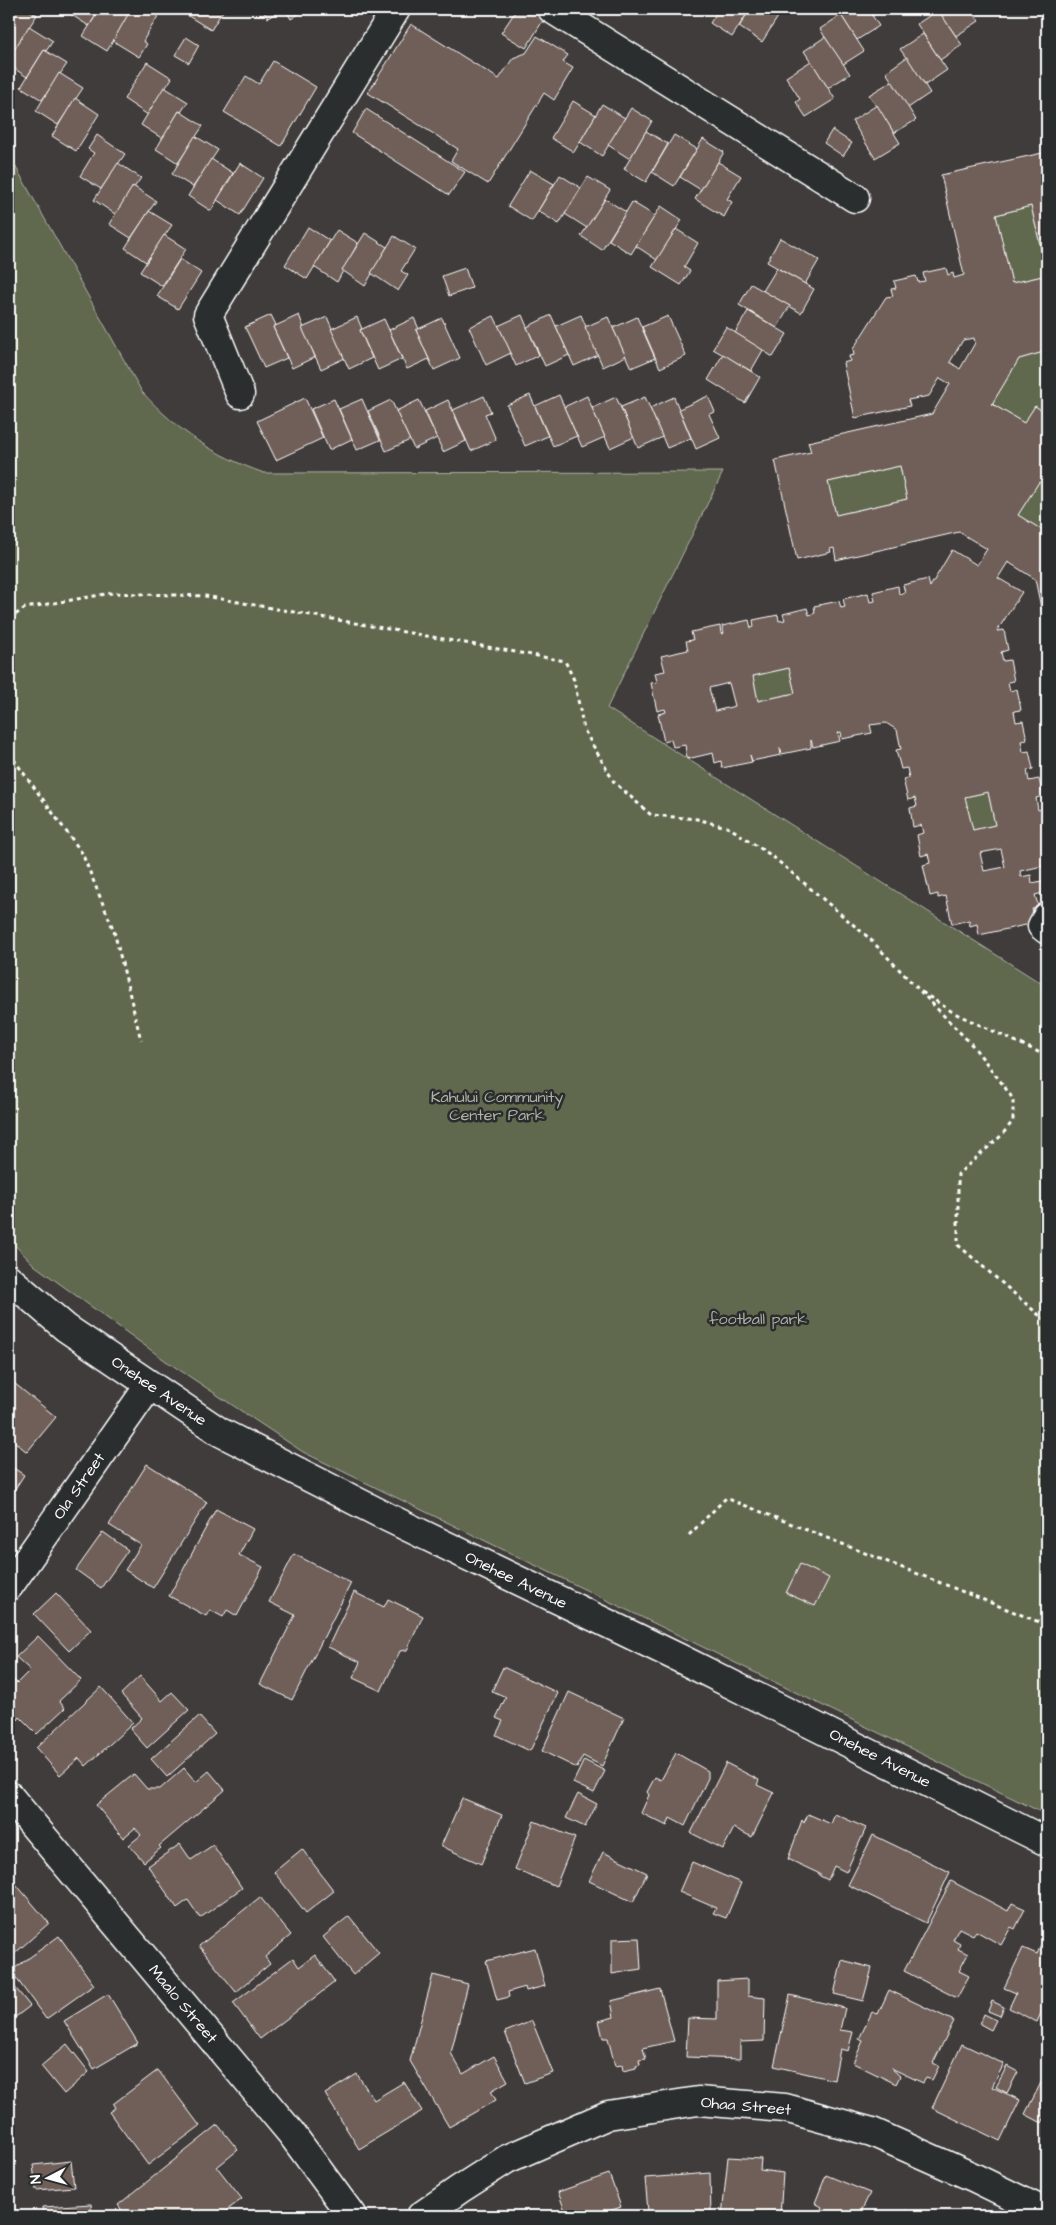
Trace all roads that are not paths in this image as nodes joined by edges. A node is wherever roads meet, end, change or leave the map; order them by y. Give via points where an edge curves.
1 (396, 9) edge
2 (552, 9) edge
3 (855, 198) dead end
4 (240, 394) dead end
5 (9, 1279) edge
6 (149, 1386) junction
7 (9, 1586) edge
8 (9, 1796) edge
9 (1047, 1842) edge
10 (1047, 2213) edge
11 (352, 2216) edge
12 (422, 2216) edge

1 - 4 street via 208,315
2 - 3 street
5 - 6 street, Onehee Avenue via 66,1328
6 - 7 street, Ola Street
6 - 9 street, Onehee Avenue via 220,1432 371,1509
8 - 11 street, Maalo Street via 291,2133
10 - 12 street, Ohaa Street via 872,2132 785,2108 698,2101 608,2115 507,2159

